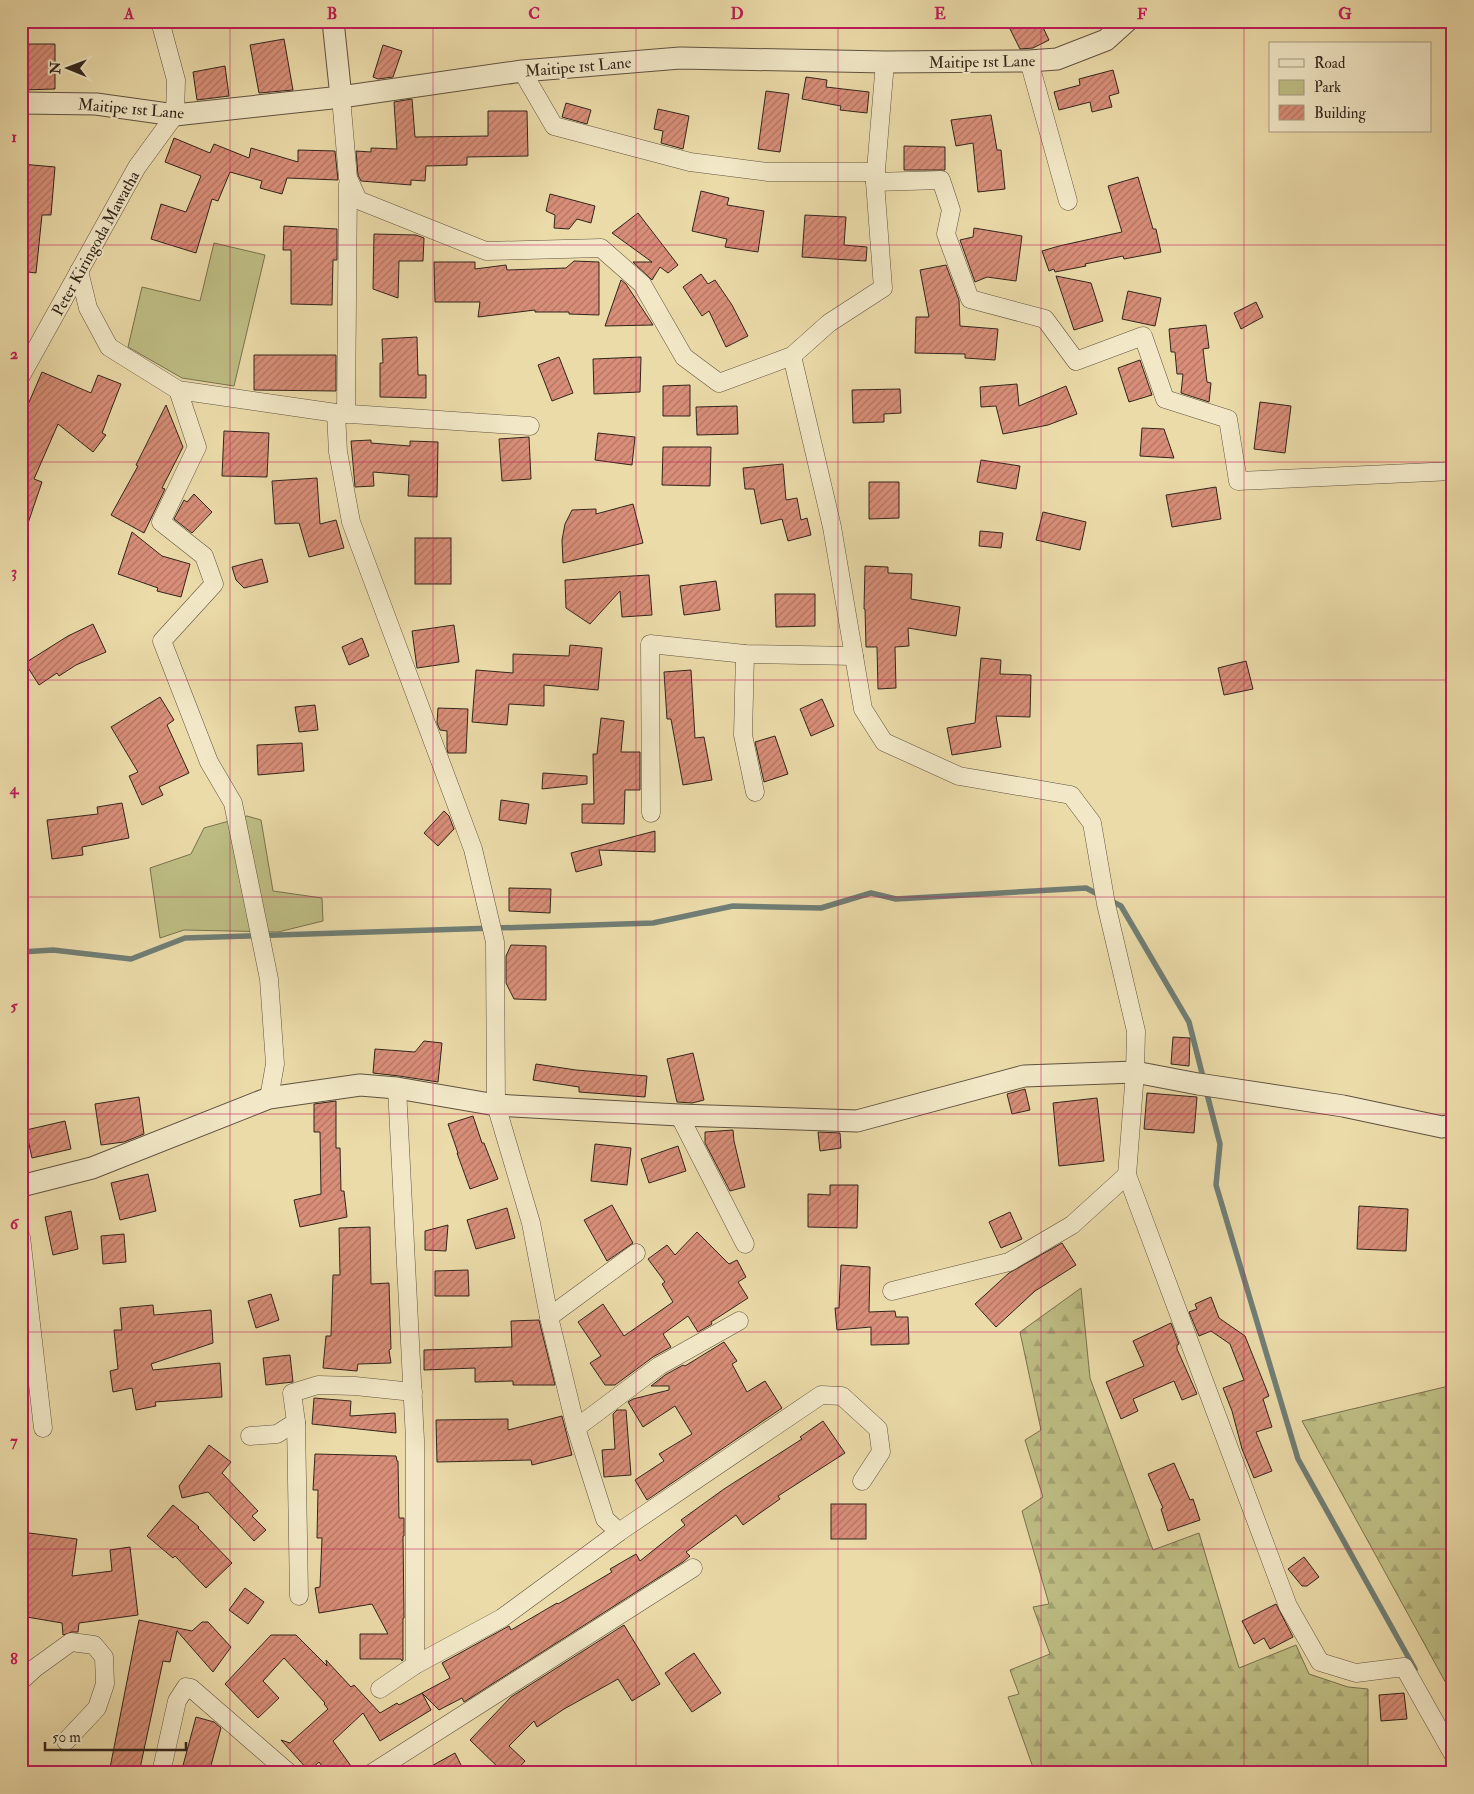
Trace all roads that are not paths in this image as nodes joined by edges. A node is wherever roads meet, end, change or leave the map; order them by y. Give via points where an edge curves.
1 (160, 21) edge
2 (333, 21) edge
3 (1127, 21) edge
4 (1029, 61) junction
5 (885, 62) junction
6 (522, 71) junction
7 (341, 97) junction
8 (21, 103) edge
9 (175, 115) junction
10 (875, 177) junction
11 (348, 178) junction
12 (1068, 201) dead end
13 (79, 271) junction
14 (792, 356) junction
15 (21, 376) edge
16 (178, 390) junction
17 (341, 413) junction
18 (530, 426) dead end
19 (1453, 471) edge
20 (745, 654) junction
21 (854, 656) junction
22 (755, 792) dead end
23 (652, 813) dead end
24 (1135, 1072) junction
25 (397, 1088) junction
26 (269, 1098) junction
27 (496, 1105) junction
28 (679, 1115) junction
29 (1453, 1125) edge
30 (1127, 1175) junction
31 (21, 1186) edge
32 (21, 1237) edge
33 (744, 1244) dead end
34 (636, 1254) dead end
35 (892, 1291) dead end
36 (549, 1317) junction
37 (739, 1321) dead end
38 (413, 1392) junction
39 (296, 1422) junction
40 (43, 1428) dead end
41 (576, 1428) junction
42 (250, 1436) dead end
43 (862, 1481) dead end
44 (619, 1532) junction
45 (693, 1568) dead end
46 (299, 1596) dead end
47 (415, 1665) junction
48 (21, 1681) edge
49 (380, 1689) dead end
50 (66, 1741) dead end
51 (1453, 1754) edge
52 (161, 1773) edge
53 (289, 1773) edge
54 (372, 1773) edge

1 - 9 street via 176,80
2 - 7 street
3 - 4 street, Maitipe 1st Lane via 1106,40 1056,59
4 - 5 street, Maitipe 1st Lane
4 - 12 street
5 - 6 street, Maitipe 1st Lane via 680,58
5 - 10 street
6 - 7 street, Maitipe 1st Lane
6 - 10 street via 554,126 690,162 768,172
7 - 9 street, Maitipe 1st Lane
7 - 11 street
8 - 9 street, Maitipe 1st Lane via 96,104
9 - 13 street, Peter Kiringoda Mawatha via 136,166
10 - 14 street via 883,288 829,323
10 - 19 street via 941,180 950,210 946,234 970,299 1044,319 1076,361 1143,336 1165,399 1228,419 1238,481
11 - 14 street via 358,200 486,251 601,248 642,284 684,357 719,383
11 - 17 street
13 - 15 street, Peter Kiringoda Mawatha
13 - 16 street via 88,308 109,347
14 - 21 street via 832,527
16 - 17 street
16 - 26 street via 197,447 161,522 204,556 214,584 162,641 209,762 234,802 269,980 274,1064
17 - 18 street
17 - 27 street via 338,452 351,522 474,849 495,942
20 - 21 street
20 - 22 street via 743,735
20 - 23 street via 650,644
21 - 24 street via 863,709 884,742 959,776 1070,795 1092,824 1104,897 1136,1031
24 - 28 street via 1024,1076 857,1121
24 - 29 street via 1343,1106 1442,1127
24 - 30 street
25 - 26 street via 360,1086
25 - 27 street
25 - 38 street
26 - 31 street via 92,1168
27 - 28 street
27 - 36 street via 531,1223
28 - 33 street
30 - 35 street via 1072,1226 1009,1262
30 - 51 street via 1288,1606 1320,1662 1356,1673 1404,1667
32 - 40 street
34 - 36 street
36 - 41 street
37 - 41 street via 659,1366
38 - 39 street via 318,1386 292,1394
38 - 47 street
39 - 42 street via 277,1434
39 - 46 street
41 - 44 street via 605,1519
43 - 44 street via 881,1452 878,1429 842,1396 821,1395
44 - 47 street via 502,1618
45 - 54 street
47 - 49 street
48 - 50 street via 71,1642 94,1645 104,1657 105,1684 96,1708
52 - 53 street via 177,1701 186,1687

